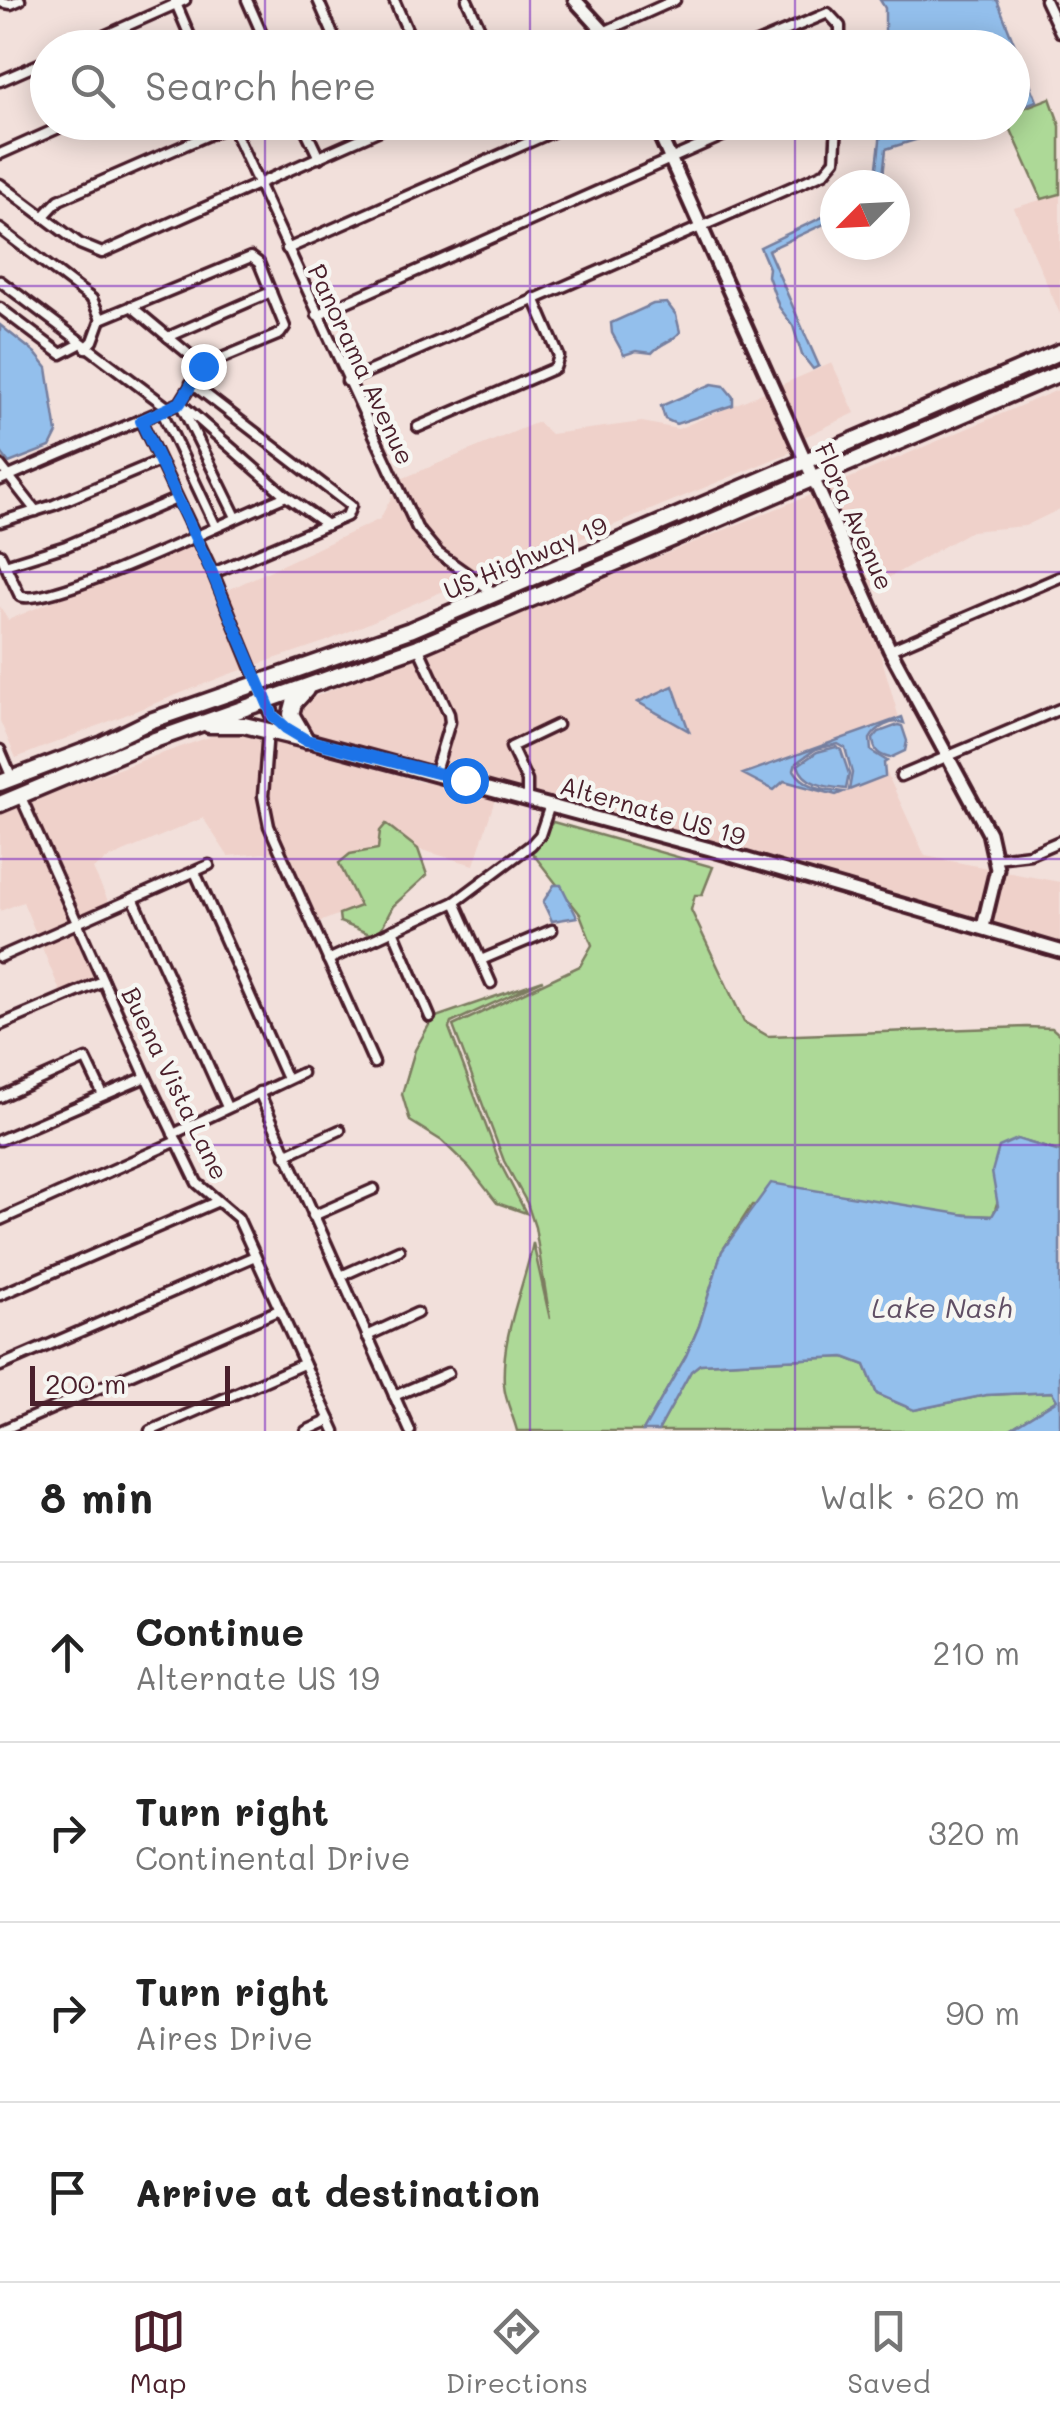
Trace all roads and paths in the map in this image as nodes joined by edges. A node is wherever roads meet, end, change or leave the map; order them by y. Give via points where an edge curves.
1 (20, 0) edge
2 (247, 0) edge
3 (318, 0) edge
4 (394, 0) edge
5 (468, 0) edge
6 (576, 0) edge
7 (674, 0) edge
8 (1045, 0) edge
9 (178, 1) edge
10 (0, 2) edge
11 (652, 4) edge
12 (116, 30) edge
13 (189, 30) edge
14 (260, 30) edge
15 (331, 30) edge
16 (408, 30) edge
17 (481, 30) edge
18 (604, 30) edge
19 (607, 30) edge
20 (786, 30) edge
21 (840, 30) edge
22 (1060, 32) edge
23 (30, 68) edge
24 (0, 81) edge
25 (32, 140) edge
26 (194, 140) edge
27 (237, 140) edge
28 (310, 140) edge
29 (352, 140) edge
30 (534, 140) edge
31 (662, 140) edge
32 (712, 140) edge
33 (836, 140) edge
34 (0, 154) edge
35 (319, 158) junction
36 (670, 158) junction
37 (0, 184) edge
38 (258, 186) junction
39 (44, 216) junction
40 (700, 227) junction
41 (0, 229) edge
42 (287, 249) junction
43 (0, 281) edge
44 (271, 292) junction
45 (534, 298) junction
46 (130, 306) junction
47 (0, 308) edge
48 (317, 315) junction
49 (101, 319) junction
50 (168, 338) junction
51 (84, 346) junction
52 (1060, 352) edge
53 (203, 366) junction
54 (1057, 373) edge
55 (1008, 375) junction
56 (348, 381) junction
57 (191, 383) junction
58 (152, 394) junction
59 (180, 403) junction
60 (165, 409) junction
61 (972, 412) junction
62 (144, 420) junction
63 (418, 428) dead end
64 (159, 461) junction
65 (806, 462) junction
66 (0, 466) edge
67 (5, 479) edge
68 (813, 480) junction
69 (286, 496) junction
70 (176, 500) junction
71 (36, 510) junction
72 (236, 517) junction
73 (0, 522) edge
74 (327, 524) junction
75 (216, 527) junction
76 (194, 537) junction
77 (0, 554) edge
78 (582, 557) junction
79 (5, 565) junction
80 (212, 573) junction
81 (1060, 577) edge
82 (496, 594) junction
83 (526, 601) junction
84 (418, 647) junction
85 (890, 650) junction
86 (394, 656) junction
87 (258, 683) junction
88 (314, 684) junction
89 (265, 700) junction
90 (1060, 708) edge
91 (557, 725) dead end
92 (194, 726) junction
93 (268, 731) junction
94 (306, 740) junction
95 (103, 744) junction
96 (0, 750) edge
97 (947, 757) junction
98 (435, 772) junction
99 (901, 776) dead end
100 (6, 780) edge
101 (20, 795) junction
102 (526, 798) junction
103 (0, 804) edge
104 (550, 805) junction
105 (1060, 841) edge
106 (996, 858) junction
107 (209, 866) dead end
108 (195, 872) junction
109 (134, 900) junction
110 (454, 902) junction
111 (78, 923) junction
112 (983, 927) junction
113 (393, 930) junction
114 (552, 930) dead end
115 (1060, 951) edge
116 (0, 957) edge
117 (328, 960) junction
118 (481, 960) junction
119 (104, 981) junction
120 (491, 983) dead end
121 (430, 1017) dead end
122 (0, 1025) edge
123 (374, 1062) dead end
124 (302, 1073) dead end
125 (146, 1077) junction
126 (287, 1080) junction
127 (259, 1092) junction
128 (103, 1095) junction
129 (0, 1097) edge
130 (227, 1107) junction
131 (340, 1130) dead end
132 (175, 1138) junction
133 (0, 1140) edge
134 (285, 1155) junction
135 (374, 1189) dead end
136 (216, 1202) junction
137 (313, 1216) junction
138 (0, 1220) edge
139 (399, 1250) dead end
140 (255, 1256) junction
141 (340, 1276) junction
142 (0, 1296) edge
143 (279, 1310) junction
144 (417, 1313) dead end
145 (367, 1336) junction
146 (303, 1364) junction
147 (0, 1366) edge
148 (448, 1373) dead end
149 (394, 1396) junction
150 (330, 1420) junction
151 (0, 1431) edge
152 (150, 1431) edge
153 (306, 1431) edge
154 (335, 1431) edge
155 (410, 1431) edge

1 - 10 street
2 - 14 street
3 - 15 street
4 - 16 street
5 - 17 street
6 - 18 street
7 - 11 street
8 - 22 street
9 - 12 street
9 - 13 street
11 - 19 street
20 - 21 street via 828,13
23 - 24 street
25 - 34 street
26 - 39 street via 59,200
27 - 38 street, Panorama Avenue
28 - 35 street
29 - 35 street
30 - 42 street
31 - 36 street, Flora Avenue
32 - 36 street
33 - 40 street via 831,167
35 - 38 street
36 - 40 street, Flora Avenue
36 - 48 street
37 - 39 street
38 - 39 street via 102,253
38 - 42 street, Panorama Avenue
40 - 45 street
40 - 65 street, Flora Avenue
41 - 49 street via 92,299
42 - 48 street, Panorama Avenue
43 - 51 street
44 - 46 street via 259,263 246,257
44 - 50 street
44 - 53 street via 286,322 280,334
45 - 56 street
45 - 63 street via 559,356 555,368
46 - 49 street
46 - 50 street
47 - 51 street via 61,354
48 - 56 street, Panorama Avenue
49 - 51 street
50 - 53 street
51 - 58 street
52 - 55 highway, US Highway 19
53 - 57 street
54 - 61 highway, US Highway 19
55 - 61 highway
55 - 65 highway, US Highway 19
56 - 82 street, Panorama Avenue via 417,528 438,553
57 - 59 street
57 - 74 street via 349,502 347,516
58 - 60 street
58 - 62 street
59 - 60 street
59 - 69 street
59 - 72 street
60 - 62 street
60 - 75 street
61 - 68 highway, US Highway 19
62 - 64 street
62 - 67 street
64 - 70 street
64 - 71 street
65 - 68 street, Flora Avenue
65 - 78 highway, US Highway 19
66 - 67 street
67 - 71 street
68 - 83 highway, US Highway 19
68 - 85 street, Flora Avenue
69 - 72 street
69 - 74 street
70 - 76 street
70 - 79 street
71 - 73 street
72 - 75 street
74 - 80 street
75 - 76 street
76 - 79 street via 34,599 20,596
76 - 80 street
77 - 79 street
78 - 82 highway, US Highway 19
78 - 83 highway via 529,588
80 - 87 street
81 - 85 street
82 - 86 highway via 489,610
82 - 87 highway, US Highway 19
83 - 84 highway, US Highway 19
84 - 86 highway, US Highway 19
84 - 98 street via 449,714
85 - 97 street, Flora Avenue
86 - 88 highway, US Highway 19
87 - 89 street, Alternate US 19
87 - 95 highway, US Highway 19
88 - 89 highway, US Highway 19
88 - 94 highway via 292,708
89 - 92 highway, US Highway 19
89 - 94 street, Alternate US 19 via 277,721
90 - 97 street
91 - 102 street via 512,747 527,781
92 - 93 highway
92 - 101 highway, US Highway 19
93 - 94 highway
93 - 117 street via 266,814
94 - 98 street, Alternate US 19
95 - 100 highway, US Highway 19
95 - 101 highway via 34,778
96 - 100 street
97 - 99 street
97 - 106 street, Flora Avenue
98 - 102 street, Alternate US 19
101 - 103 highway, US Highway 19
101 - 111 street, Buena Vista Lane
102 - 104 street, Alternate US 19
104 - 110 street via 531,845
104 - 112 street, Alternate US 19
105 - 106 street
106 - 112 street
107 - 108 street
108 - 109 street
108 - 126 street
109 - 111 street
109 - 130 street
110 - 113 street
110 - 118 street
111 - 116 street
111 - 119 street, Buena Vista Lane
112 - 115 street, Alternate US 19
113 - 117 street
113 - 121 street
114 - 118 street
117 - 123 street
118 - 120 street
119 - 122 street
119 - 125 street, Buena Vista Lane
124 - 126 street
125 - 128 street
125 - 132 street, Buena Vista Lane
126 - 127 street
127 - 130 street
127 - 134 street
128 - 129 street via 86,1059
128 - 133 street
130 - 132 street
131 - 134 street
132 - 136 street, Buena Vista Lane via 197,1183
132 - 138 street
134 - 137 street
135 - 137 street
136 - 140 street, Buena Vista Lane via 238,1218
136 - 142 street
137 - 141 street
139 - 141 street
140 - 143 street, Buena Vista Lane
140 - 147 street
141 - 145 street
143 - 146 street, Buena Vista Lane
143 - 151 street
144 - 145 street
145 - 149 street
146 - 150 street, Buena Vista Lane
146 - 152 street
148 - 149 street
149 - 155 street
150 - 153 street
150 - 154 street, Buena Vista Lane

